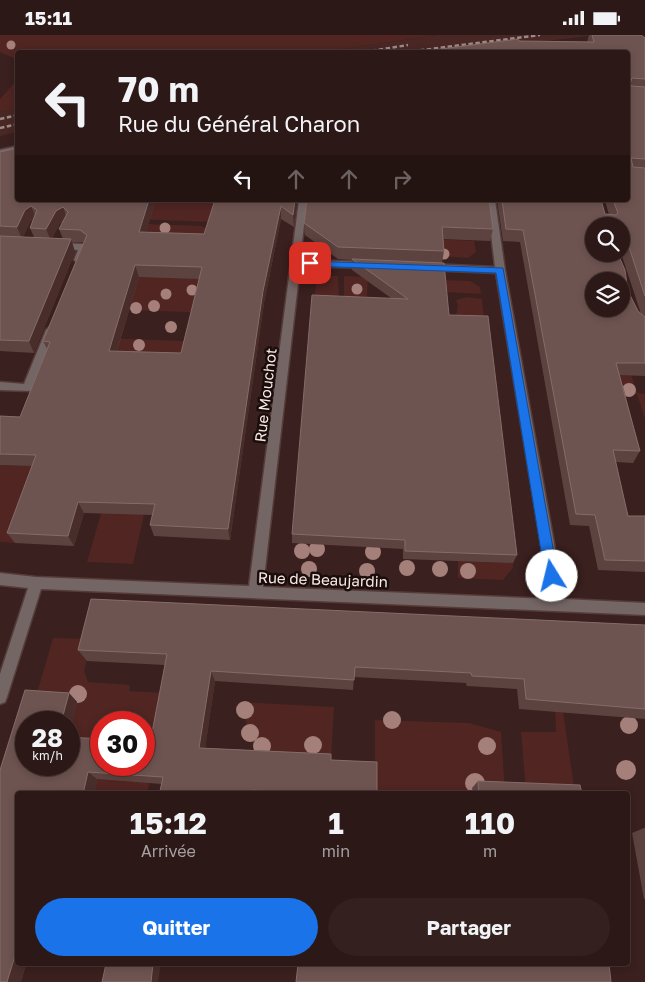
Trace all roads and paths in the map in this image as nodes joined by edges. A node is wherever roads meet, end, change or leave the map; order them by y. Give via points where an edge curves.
1 (15, 149) edge
2 (0, 152) edge
3 (303, 202) edge
4 (491, 202) edge
5 (53, 243) edge
6 (296, 263) junction
7 (382, 266) edge
8 (422, 267) edge
9 (500, 270) junction
10 (74, 273) edge
11 (56, 318) edge
12 (0, 386) edge
13 (0, 579) edge
14 (36, 583) junction
15 (255, 593) junction
16 (558, 605) junction
17 (645, 609) edge
18 (0, 697) edge

1 - 2 street
3 - 6 street, Rue Mouchot
4 - 9 street
5 - 10 street via 84,247
6 - 7 street
6 - 15 street, Rue Mouchot
8 - 9 street
9 - 16 street
11 - 12 street via 28,388
13 - 14 street, Rue de Beaujardin
14 - 15 street, Rue de Beaujardin
14 - 18 street
15 - 16 street, Rue de Beaujardin
16 - 17 street, Rue de Beaujardin

